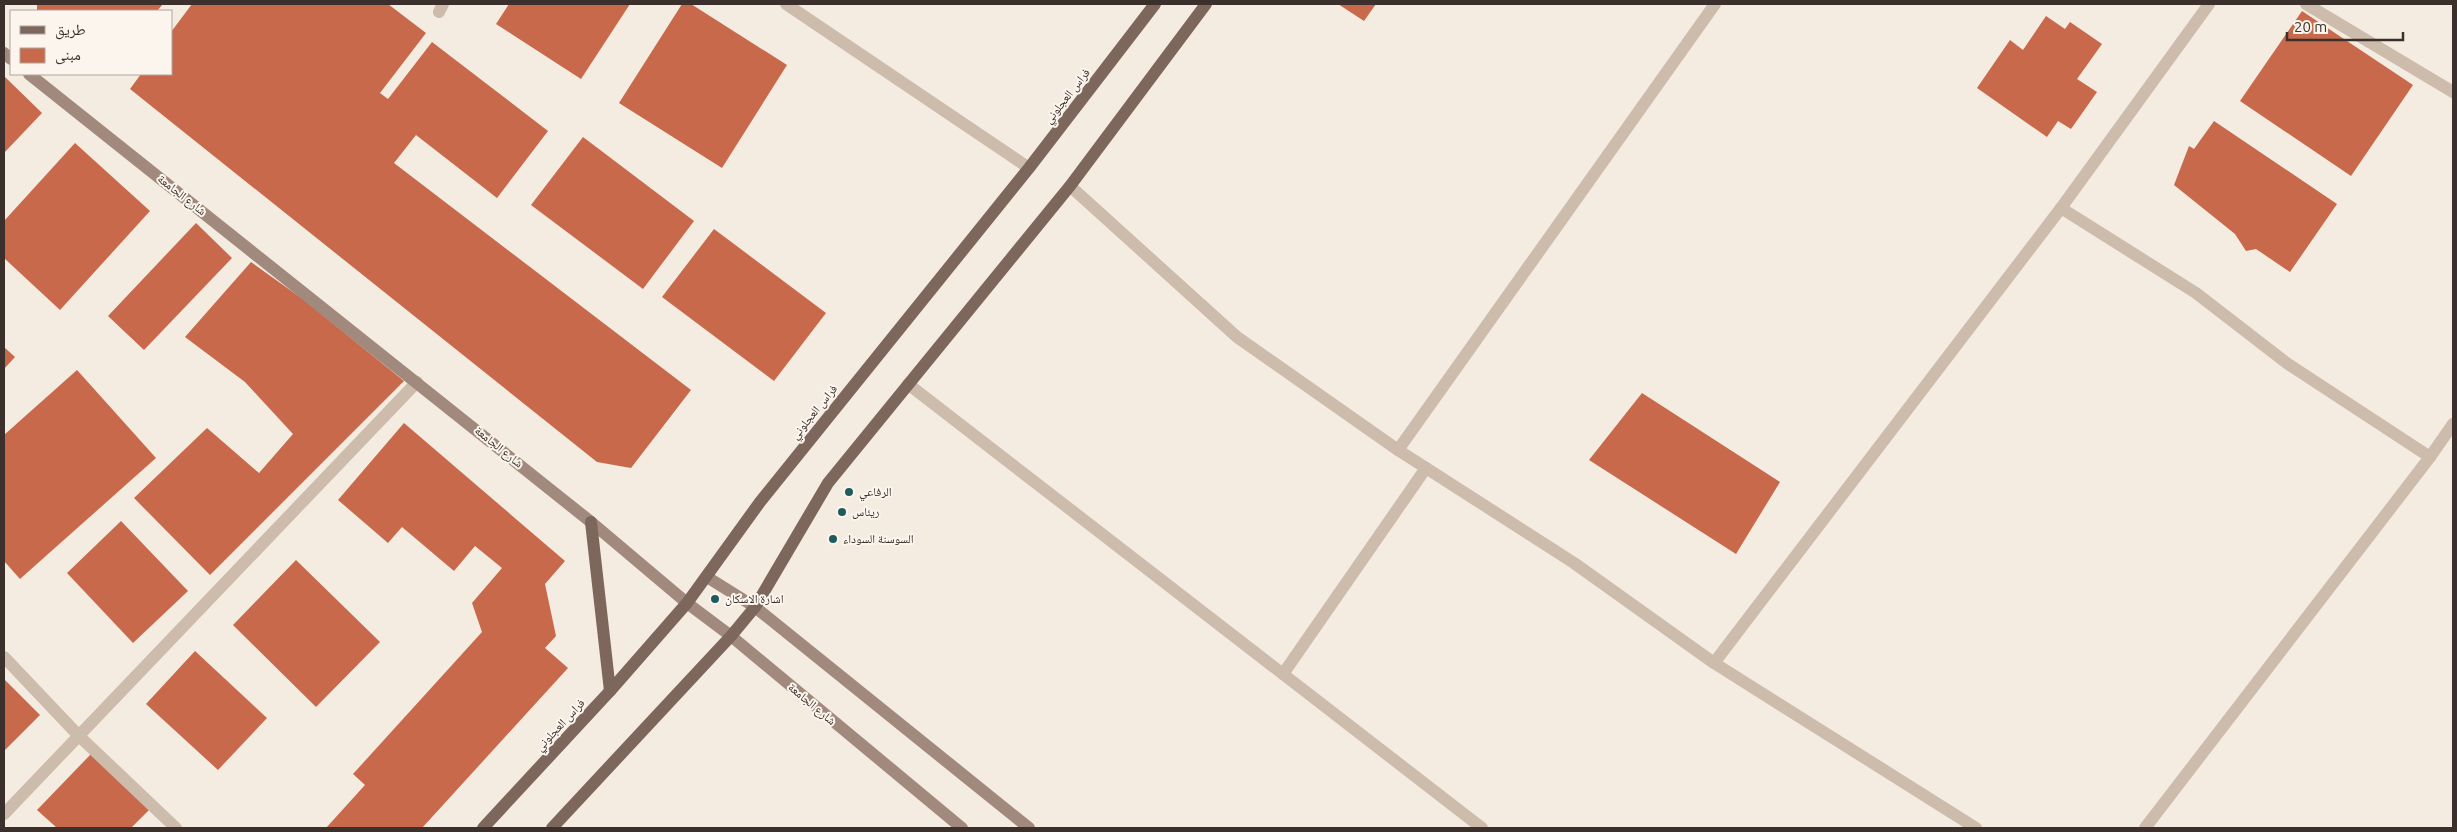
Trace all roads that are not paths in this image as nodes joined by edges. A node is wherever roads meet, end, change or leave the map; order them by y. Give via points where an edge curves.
1 (786, 4) edge
2 (1156, 4) edge
3 (1206, 4) edge
4 (1715, 4) edge
5 (2209, 4) edge
6 (2306, 4) edge
7 (30, 75) edge
8 (2453, 92) edge
9 (1029, 168) junction
10 (1070, 186) junction
11 (2061, 208) junction
12 (417, 382) junction
13 (908, 384) junction
14 (2453, 424) edge
15 (1398, 450) junction
16 (2430, 457) junction
17 (1426, 468) junction
18 (591, 522) junction
19 (707, 577) junction
20 (687, 603) junction
21 (755, 607) junction
22 (731, 636) junction
23 (4, 657) edge
24 (1714, 663) junction
25 (1283, 674) junction
26 (610, 691) junction
27 (78, 736) junction
28 (4, 814) edge
29 (176, 828) edge
30 (483, 828) edge
31 (552, 828) edge
32 (962, 828) edge
33 (1029, 828) edge
34 (1482, 828) edge
35 (1976, 828) edge
36 (2145, 828) edge

1 - 9 street
2 - 9 main road, فراس العجلوني
3 - 10 main road
4 - 15 street
5 - 11 street
6 - 8 street
7 - 12 main road, شارع الجامعة
9 - 19 main road, فراس العجلوني via 760,502
10 - 13 main road
10 - 15 street via 1237,337
11 - 16 street via 2196,293 2288,364
11 - 24 street
12 - 18 main road, شارع الجامعة
12 - 27 street
13 - 21 main road via 828,484
13 - 25 street
14 - 16 street
15 - 17 street
16 - 36 street
17 - 24 street via 1574,563
17 - 25 street
18 - 20 main road, شارع الجامعة
18 - 26 main road
19 - 20 main road, فراس العجلوني
19 - 21 main road
20 - 22 main road, شارع الجامعة
20 - 26 main road, فراس العجلوني
21 - 22 main road
21 - 33 main road
22 - 31 main road
22 - 32 main road, شارع الجامعة
23 - 27 street
24 - 35 street
25 - 34 street
26 - 30 main road, فراس العجلوني
27 - 28 street
27 - 29 street

